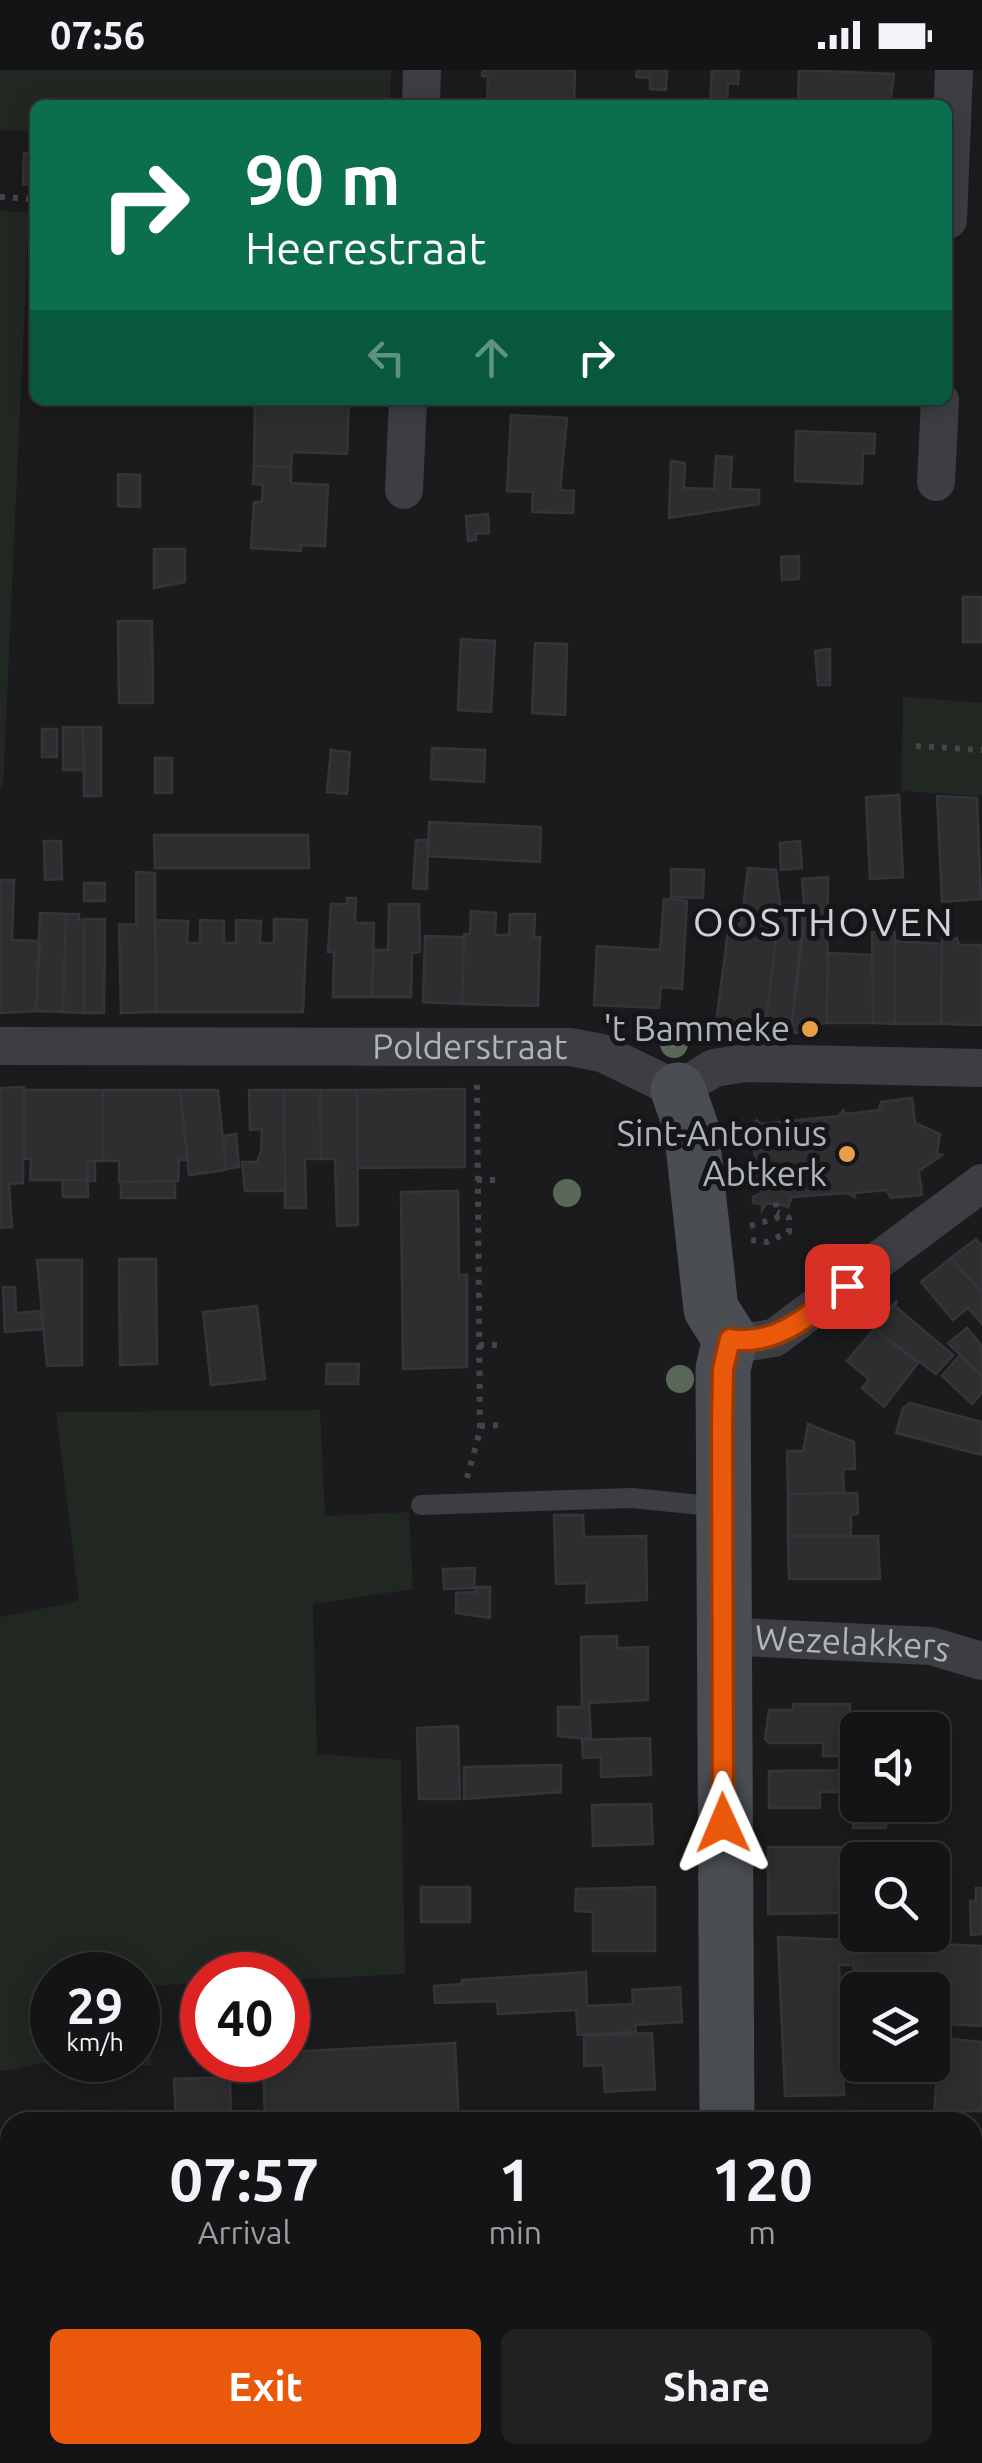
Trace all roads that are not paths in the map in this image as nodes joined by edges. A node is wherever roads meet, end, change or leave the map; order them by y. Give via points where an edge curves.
1 (422, 70) edge
2 (954, 70) edge
3 (421, 100) edge
4 (952, 120) edge
5 (408, 405) edge
6 (940, 405) edge
7 (936, 482) dead end
8 (404, 490) dead end
9 (0, 1046) edge
10 (982, 1068) edge
11 (678, 1090) junction
12 (982, 1183) edge
13 (730, 1339) junction
14 (421, 1505) dead end
15 (722, 1508) junction
16 (722, 1636) junction
17 (982, 1661) edge
18 (728, 2112) edge

1 - 3 street
2 - 4 street
5 - 8 street
6 - 7 street
9 - 11 street, Polderstraat via 570,1047 602,1053
10 - 11 street via 745,1064 714,1068
11 - 13 street via 691,1128 711,1309
12 - 13 street via 774,1338
13 - 15 street via 723,1369
14 - 15 lane via 632,1498
15 - 16 street
16 - 17 street, Wezelakkers via 932,1646
16 - 18 street

